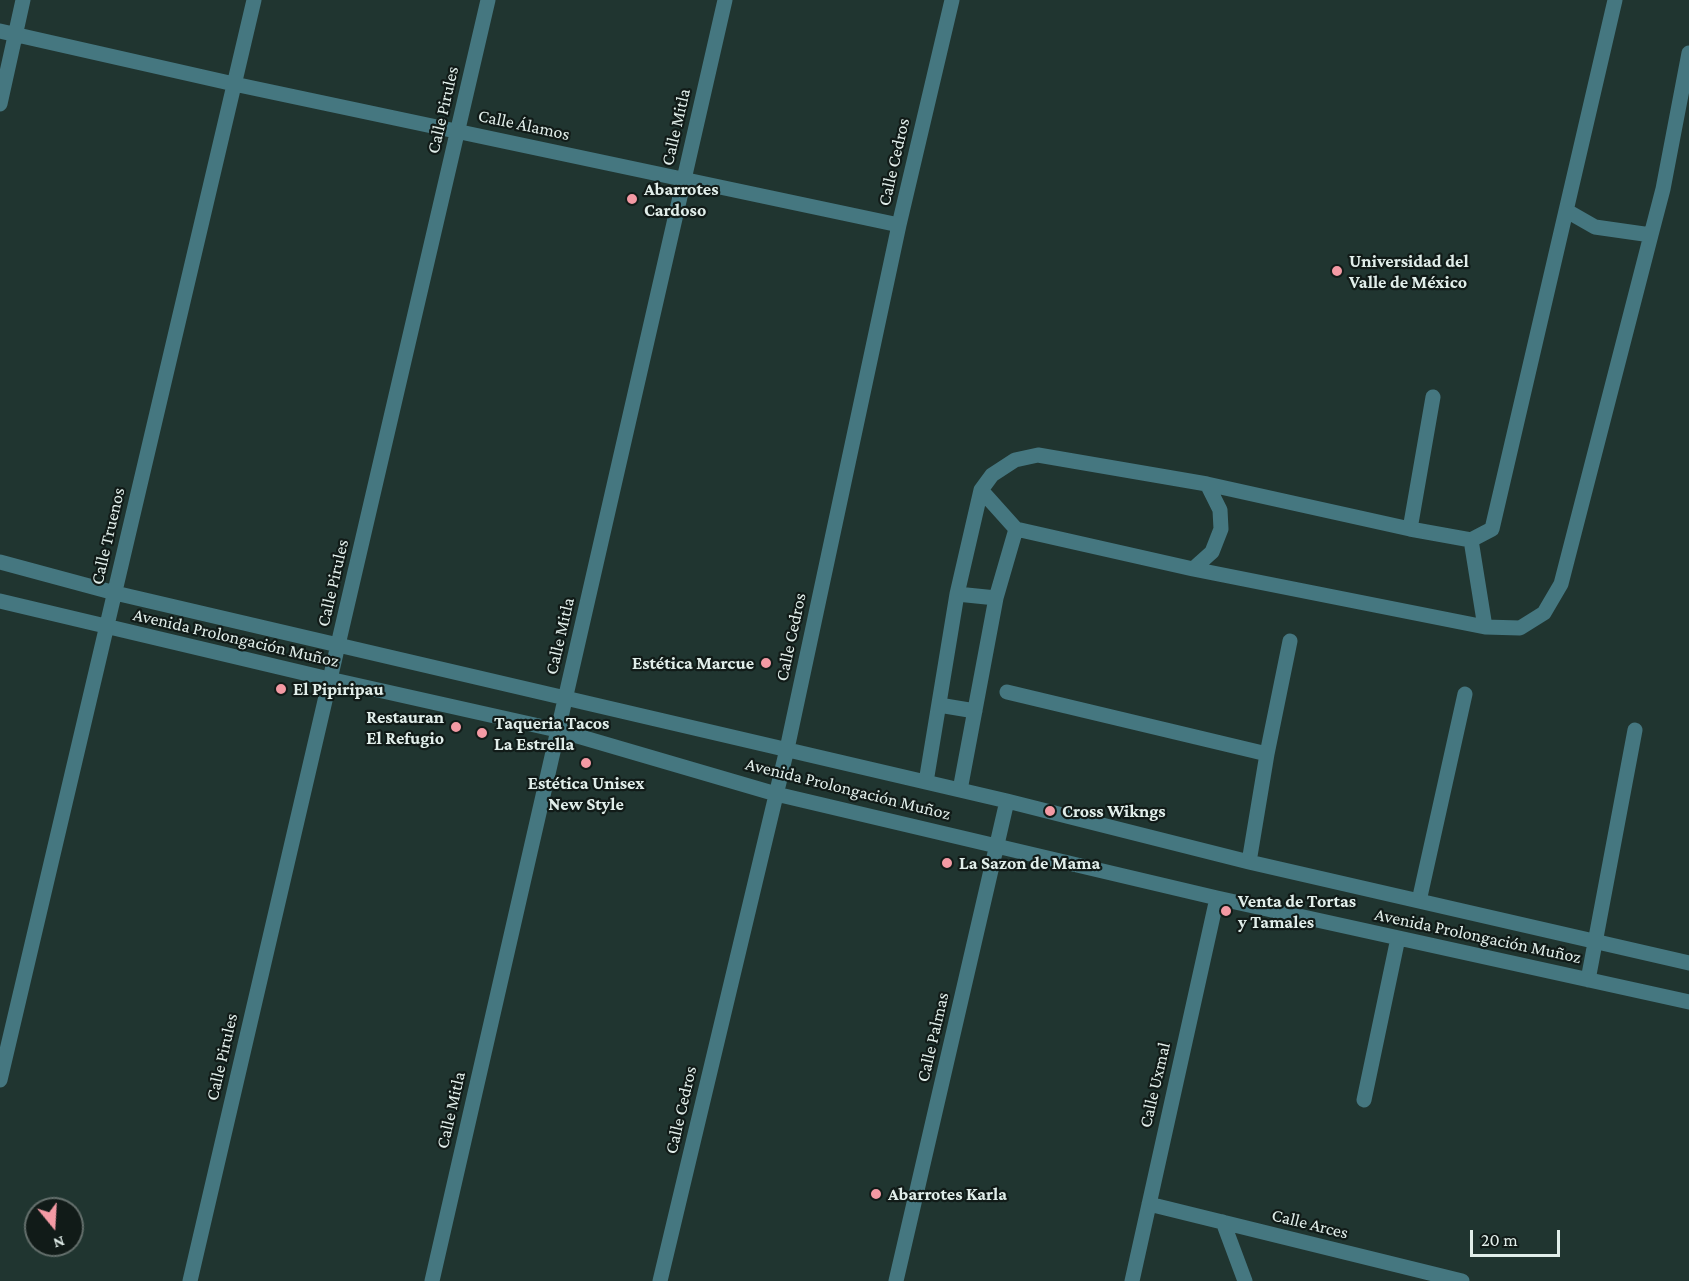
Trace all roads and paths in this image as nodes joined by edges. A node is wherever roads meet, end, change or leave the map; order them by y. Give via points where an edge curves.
1 (23, 0) edge
2 (254, 0) edge
3 (488, 0) edge
4 (725, 0) edge
5 (952, 0) edge
6 (1615, 0) edge
7 (0, 31) edge
8 (16, 36) junction
9 (1689, 53) edge
10 (234, 84) junction
11 (0, 104) edge
12 (458, 131) junction
13 (684, 179) junction
14 (1567, 211) junction
15 (899, 225) junction
16 (1651, 235) junction
17 (1432, 397) dead end
18 (1207, 484) junction
19 (981, 490) junction
20 (1016, 528) junction
21 (1410, 529) junction
22 (1471, 540) junction
23 (0, 562) edge
24 (1193, 569) junction
25 (115, 593) junction
26 (957, 594) junction
27 (996, 598) junction
28 (0, 602) edge
29 (106, 627) junction
30 (1485, 627) junction
31 (1290, 641) dead end
32 (338, 645) junction
33 (329, 680) junction
34 (1007, 692) dead end
35 (1465, 694) dead end
36 (566, 699) junction
37 (939, 705) junction
38 (975, 711) junction
39 (557, 730) junction
40 (1635, 730) dead end
41 (787, 749) junction
42 (1267, 754) junction
43 (926, 783) junction
44 (960, 790) junction
45 (776, 794) junction
46 (1007, 801) junction
47 (998, 845) junction
48 (1249, 862) junction
49 (1217, 898) junction
50 (1419, 901) junction
51 (1398, 938) junction
52 (1596, 942) junction
53 (1689, 963) edge
54 (1588, 980) junction
55 (1689, 1002) edge
56 (0, 1080) edge
57 (1364, 1100) dead end
58 (1149, 1204) junction
59 (1223, 1222) junction
60 (190, 1281) edge
61 (432, 1281) edge
62 (660, 1281) edge
63 (896, 1281) edge
64 (1132, 1281) edge
65 (1245, 1281) edge
66 (1462, 1281) edge

1 - 8 street
2 - 10 street, Calle Truenos
3 - 12 street, Calle Pirules
4 - 13 street, Calle Mitla
5 - 15 street, Calle Cedros
6 - 14 street
7 - 8 street, Calle Álamos
8 - 10 street, Calle Álamos
8 - 11 street
9 - 16 street
10 - 12 street, Calle Álamos
10 - 25 street, Calle Truenos
12 - 13 street, Calle Álamos
12 - 32 street, Calle Pirules
13 - 15 street, Calle Álamos
13 - 36 street, Calle Mitla
14 - 16 street via 1594,227
14 - 22 street via 1492,529
15 - 41 street, Calle Cedros
16 - 30 street via 1561,584 1544,614 1520,628
17 - 21 street
18 - 19 street via 1038,455 1015,460 992,475
18 - 21 street
18 - 24 street via 1220,510 1221,530 1212,552
19 - 20 street
19 - 26 street
20 - 24 street
20 - 27 street
21 - 22 street
22 - 30 street
23 - 25 street, Avenida Prolongación Muñoz
24 - 30 street
25 - 29 street, Calle Truenos
25 - 32 street, Avenida Prolongación Muñoz
26 - 27 street
26 - 37 street
27 - 38 street
28 - 29 street, Avenida Prolongación Muñoz
29 - 33 street, Avenida Prolongación Muñoz
29 - 56 street, Calle Truenos
31 - 42 street
32 - 33 street, Calle Pirules
32 - 36 street, Avenida Prolongación Muñoz
33 - 39 street, Avenida Prolongación Muñoz
33 - 60 street, Calle Pirules
34 - 42 street
35 - 50 street
36 - 39 street, Calle Mitla
36 - 41 street, Avenida Prolongación Muñoz
37 - 38 street
37 - 43 street
38 - 44 street
39 - 45 street, Avenida Prolongación Muñoz
39 - 61 street, Calle Mitla
40 - 52 street
41 - 43 street, Avenida Prolongación Muñoz
41 - 45 street, Calle Cedros
42 - 48 street
43 - 44 street, Avenida Prolongación Muñoz
44 - 46 street, Avenida Prolongación Muñoz
45 - 47 street, Avenida Prolongación Muñoz
45 - 62 street, Calle Cedros
46 - 47 street, Calle Palmas
46 - 48 street, Avenida Prolongación Muñoz
47 - 49 street, Avenida Prolongación Muñoz
47 - 63 street, Calle Palmas
48 - 50 street, Avenida Prolongación Muñoz
49 - 51 street, Avenida Prolongación Muñoz
49 - 58 street, Calle Uxmal
50 - 52 street, Avenida Prolongación Muñoz
51 - 54 street, Avenida Prolongación Muñoz
51 - 57 street
52 - 53 street, Avenida Prolongación Muñoz
52 - 54 street
54 - 55 street, Avenida Prolongación Muñoz
58 - 59 street, Calle Arces
58 - 64 street, Calle Uxmal
59 - 65 street
59 - 66 street, Calle Arces

